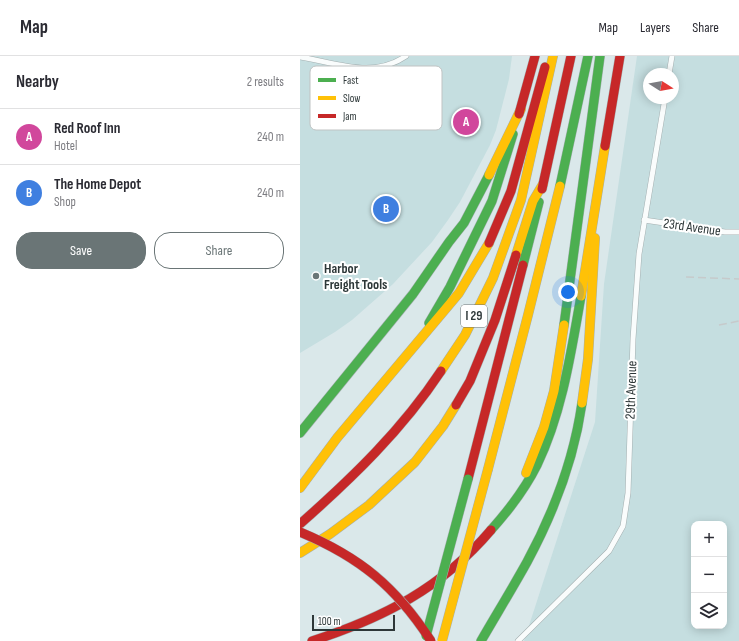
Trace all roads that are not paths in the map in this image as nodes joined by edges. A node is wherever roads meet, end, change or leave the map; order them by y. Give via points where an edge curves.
1 (406, 56) edge
2 (535, 56) edge
3 (548, 56) edge
4 (553, 56) edge
5 (571, 56) edge
6 (588, 56) edge
7 (600, 56) edge
8 (620, 56) edge
9 (672, 56) edge
10 (300, 57) edge
11 (348, 66) edge
12 (385, 66) edge
13 (670, 68) edge
14 (664, 104) edge
15 (521, 109) junction
16 (602, 163) junction
17 (543, 184) junction
18 (644, 220) junction
19 (739, 232) edge
20 (414, 348) junction
21 (300, 433) edge
22 (300, 488) edge
23 (517, 497) junction
24 (300, 524) edge
25 (300, 532) edge
26 (300, 553) edge
27 (312, 641) edge
28 (425, 641) edge
29 (432, 641) edge
30 (442, 641) edge
31 (482, 641) edge
32 (518, 641) edge

1 - 12 street
2 - 15 highway
3 - 20 highway via 513,184 488,244 458,293
4 - 24 highway, I 29 via 521,200 493,278 465,335 427,392 386,442 344,485
5 - 17 highway
6 - 30 highway, bridge via 553,218
7 - 23 highway via 557,378 543,431
8 - 16 highway
9 - 13 street
10 - 11 street
14 - 18 street, 29th Avenue
15 - 20 highway via 492,201 450,287
15 - 21 highway via 463,224 409,299
16 - 23 highway via 563,387 547,440
16 - 31 highway via 586,377 572,455 556,501 534,550
17 - 26 highway via 533,201 495,320 470,381 443,426 415,462 369,505
17 - 28 highway, bridge
18 - 19 street, 23rd Avenue
18 - 32 street, 29th Avenue via 633,339 628,493 623,526 609,551
20 - 22 highway via 337,438
23 - 27 highway via 467,556 430,586 395,608
25 - 29 highway, bridge via 334,546 373,573 396,592

